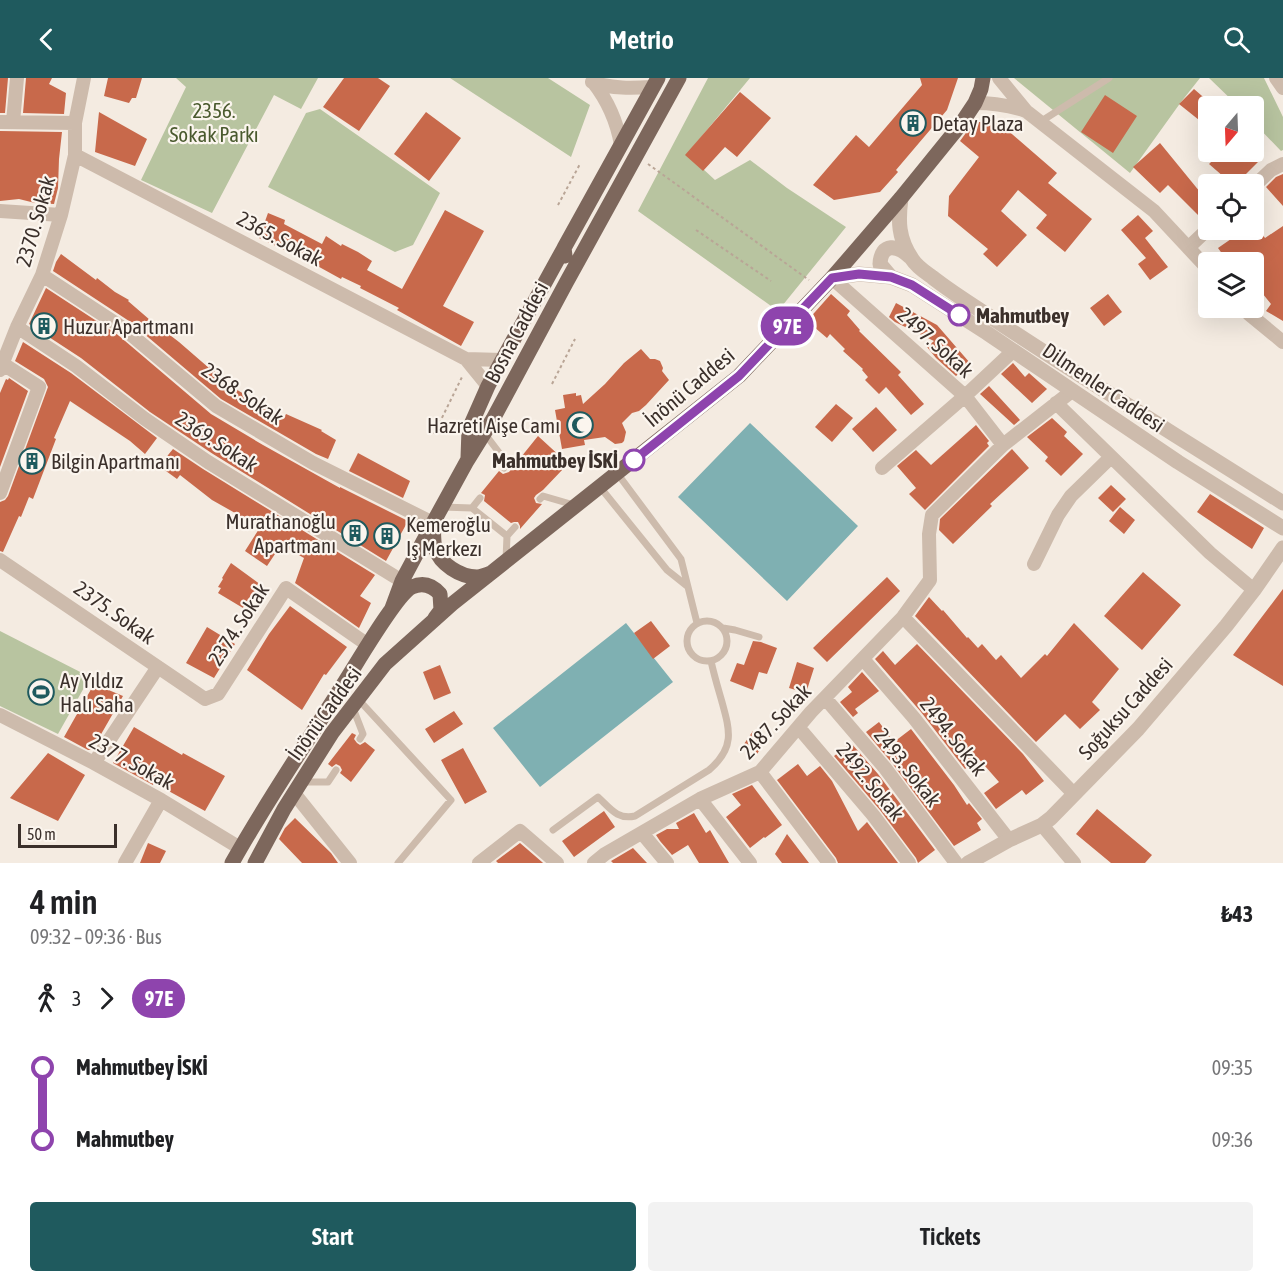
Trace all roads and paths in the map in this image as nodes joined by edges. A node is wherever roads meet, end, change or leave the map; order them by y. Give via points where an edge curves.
1 (16, 78) edge
2 (84, 78) edge
3 (679, 78) edge
4 (984, 78) edge
5 (999, 78) edge
6 (1109, 78) edge
7 (1276, 78) edge
8 (589, 80) edge
9 (656, 83) edge
10 (1283, 88) edge
11 (975, 103) junction
12 (1026, 111) junction
13 (6, 122) edge
14 (1040, 122) junction
15 (75, 123) junction
16 (618, 152) junction
17 (75, 155) junction
18 (636, 156) junction
19 (580, 164) dead end
20 (1283, 164) edge
21 (1264, 177) edge
22 (617, 191) junction
23 (901, 198) junction
24 (558, 204) dead end
25 (0, 211) edge
26 (61, 215) junction
27 (696, 230) dead end
28 (1198, 238) edge
29 (1189, 247) junction
30 (564, 248) junction
31 (1198, 257) edge
32 (912, 259) junction
33 (42, 275) junction
34 (891, 277) junction
35 (771, 281) dead end
36 (566, 283) junction
37 (827, 283) junction
38 (1254, 318) edge
39 (17, 327) junction
40 (575, 339) dead end
41 (1283, 342) edge
42 (1013, 351) junction
43 (466, 359) junction
44 (502, 360) junction
45 (1, 367) edge
46 (463, 374) dead end
47 (552, 384) dead end
48 (488, 386) junction
49 (1072, 391) junction
50 (965, 396) junction
51 (1056, 404) junction
52 (493, 419) junction
53 (434, 434) dead end
54 (484, 434) junction
55 (1003, 445) junction
56 (1111, 457) junction
57 (467, 461) junction
58 (504, 468) dead end
59 (882, 468) dead end
60 (617, 473) junction
61 (2, 485) edge
62 (600, 487) junction
63 (480, 498) dead end
64 (540, 499) dead end
65 (1283, 503) edge
66 (576, 506) junction
67 (442, 507) junction
68 (472, 508) junction
69 (433, 523) junction
70 (515, 527) dead end
71 (1283, 528) edge
72 (507, 536) junction
73 (1283, 548) edge
74 (0, 560) edge
75 (506, 562) junction
76 (1034, 564) dead end
77 (491, 573) junction
78 (402, 581) junction
79 (687, 586) junction
80 (1254, 590) junction
81 (392, 608) junction
82 (903, 617) junction
83 (431, 623) junction
84 (697, 623) junction
85 (723, 628) junction
86 (759, 637) dead end
87 (368, 645) junction
88 (863, 659) junction
89 (711, 661) junction
90 (158, 667) junction
91 (825, 698) junction
92 (205, 699) joint
93 (355, 703) junction
94 (0, 715) edge
95 (799, 728) junction
96 (360, 739) dead end
97 (94, 763) junction
98 (336, 770) dead end
99 (760, 772) junction
100 (297, 787) junction
101 (1074, 794) junction
102 (700, 799) junction
103 (161, 800) junction
104 (1042, 825) junction
105 (553, 830) dead end
106 (642, 833) junction
107 (1009, 840) junction
108 (240, 848) junction
109 (260, 858) edge
110 (125, 863) edge
111 (232, 863) edge
112 (350, 863) edge
113 (398, 863) edge
114 (479, 863) edge
115 (557, 863) edge
116 (594, 863) edge
117 (667, 863) edge
118 (750, 863) edge
119 (829, 863) edge
120 (909, 863) edge
121 (956, 863) edge
122 (968, 863) edge
123 (1074, 863) edge

1 - 13 street
2 - 15 street, 2370. Sokak
3 - 18 main road, Bosna Caddesi
4 - 11 main road, İnönü Caddesi
5 - 12 street
6 - 14 lane
7 - 10 street
8 - 9 street via 628,88
8 - 16 street via 609,107 619,135
9 - 16 main road
11 - 12 street via 1010,105
11 - 23 main road, İnönü Caddesi
12 - 14 street
13 - 15 street
14 - 29 street via 1154,212
15 - 17 street, 2370. Sokak
16 - 22 main road
16 - 30 main road
17 - 26 street, 2370. Sokak
17 - 43 street, 2365. Sokak
18 - 22 main road, Bosna Caddesi
18 - 37 path
19 - 24 path
20 - 21 street
22 - 36 main road, Bosna Caddesi
23 - 32 street, Dilmenler Caddesi via 900,231
23 - 37 main road, İnönü Caddesi
25 - 26 street
26 - 33 street, 2370. Sokak
27 - 35 path
28 - 29 street
29 - 31 street
30 - 36 main road
30 - 44 main road
32 - 34 street via 899,248 883,252 880,264
32 - 65 street, Dilmenler Caddesi via 999,323
33 - 39 street, 2370. Sokak
33 - 69 street, 2368. Sokak via 123,328 216,406 313,464
34 - 37 street, Dilmenler Caddesi via 859,274
34 - 42 street, Dilmenler Caddesi via 912,285
36 - 52 main road, Bosna Caddesi
37 - 50 street, 2497. Sokak
37 - 60 main road, İnönü Caddesi via 739,376
38 - 41 street
39 - 45 street, 2370. Sokak
39 - 78 street, 2369. Sokak via 208,462
40 - 47 path
42 - 49 street, Dilmenler Caddesi
42 - 50 street
43 - 44 street, 2365. Sokak
43 - 48 street, 2365. Sokak
44 - 48 main road
45 - 61 street via 39,387
46 - 53 path
48 - 52 main road
48 - 57 main road via 469,429
49 - 51 street, 2487. Sokak
49 - 71 street, Dilmenler Caddesi
50 - 55 street, 2497. Sokak
50 - 59 street
51 - 55 street, 2487. Sokak
51 - 56 street
52 - 54 main road, Bosna Caddesi
54 - 57 main road, Bosna Caddesi
54 - 58 lane via 507,463
55 - 82 street, 2487. Sokak via 932,515 930,580
56 - 76 street via 1071,496
56 - 80 street
57 - 67 main road, Bosna Caddesi
60 - 62 main road, İnönü Caddesi
60 - 79 lane via 681,559
62 - 66 main road, İnönü Caddesi
62 - 79 lane via 667,570
63 - 68 lane
64 - 66 lane via 543,496
66 - 75 main road, İnönü Caddesi
67 - 68 lane
67 - 69 main road, Bosna Caddesi
68 - 72 lane
69 - 77 main road via 435,548 446,564 465,575
69 - 78 main road, Bosna Caddesi
70 - 72 lane
72 - 75 lane
73 - 80 street, Soğuksu Caddesi
74 - 90 street, 2375. Sokak
75 - 77 main road, İnönü Caddesi
77 - 83 main road, İnönü Caddesi
78 - 81 main road, Bosna Caddesi
79 - 84 lane
80 - 101 street, Soğuksu Caddesi via 1138,729
81 - 83 main road via 410,587 430,585 440,594 441,602 441,610
81 - 87 main road, İnönü Caddesi
82 - 88 street, 2487. Sokak
82 - 101 street
83 - 93 main road, İnönü Caddesi via 385,664
84 - 85 lane via 711,621
84 - 89 lane via 688,634 688,648 697,658
85 - 86 lane
85 - 89 lane via 727,634 726,648
87 - 92 street, 2374. Sokak via 286,588 218,694
87 - 108 main road, İnönü Caddesi
88 - 91 street, 2487. Sokak
88 - 107 street, 2494. Sokak
89 - 105 lane via 729,728 726,748 716,764 635,816 616,814 598,797
90 - 92 street, 2375. Sokak
90 - 97 street
91 - 95 street, 2487. Sokak
91 - 121 street, 2493. Sokak via 885,768
93 - 96 lane via 363,734
93 - 100 main road, İnönü Caddesi
93 - 113 lane via 451,800
94 - 97 street, 2377. Sokak
95 - 99 street, 2487. Sokak
95 - 120 street, 2492. Sokak
97 - 103 street, 2377. Sokak
98 - 100 lane via 328,782
99 - 102 street, 2487. Sokak
99 - 119 street
100 - 109 main road, İnönü Caddesi
100 - 112 street
101 - 104 street, Soğuksu Caddesi
102 - 106 street, 2487. Sokak
102 - 118 street
103 - 108 street, 2377. Sokak
103 - 110 street
104 - 107 street, Soğuksu Caddesi
104 - 123 street
106 - 116 street, 2487. Sokak
106 - 117 street
107 - 122 street, Soğuksu Caddesi
108 - 111 main road, İnönü Caddesi
114 - 115 street via 520,831

